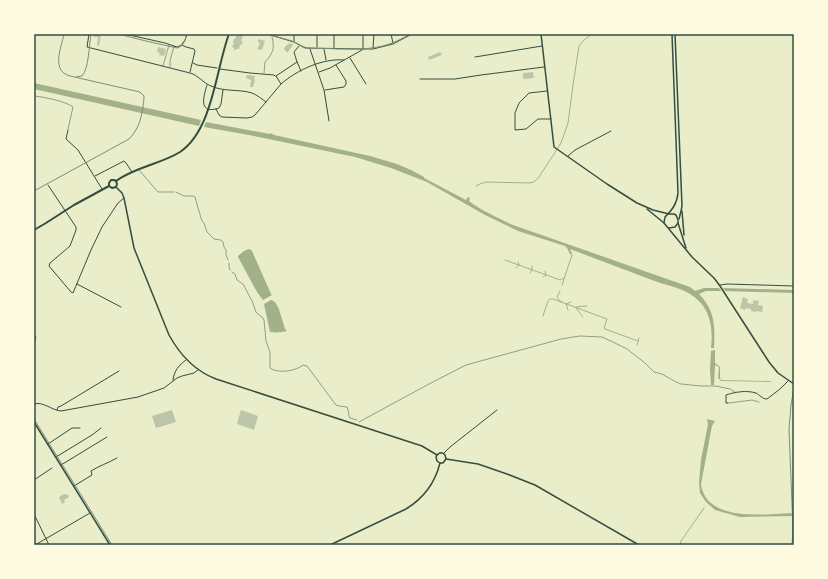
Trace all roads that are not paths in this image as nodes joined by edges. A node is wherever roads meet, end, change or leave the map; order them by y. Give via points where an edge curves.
1 (90, 34) edge
2 (125, 34) edge
3 (186, 34) edge
4 (229, 34) edge
5 (267, 34) edge
6 (294, 34) edge
7 (317, 34) edge
8 (334, 34) edge
9 (363, 34) edge
10 (374, 34) edge
11 (391, 34) edge
12 (412, 34) edge
13 (541, 34) edge
14 (672, 34) edge
15 (675, 34) edge
16 (272, 36) junction
17 (294, 42) junction
18 (169, 44) junction
19 (393, 44) junction
20 (182, 45) junction
21 (299, 45) junction
22 (174, 46) junction
23 (542, 46) junction
24 (310, 48) junction
25 (316, 48) junction
26 (324, 48) junction
27 (334, 48) junction
28 (373, 48) junction
29 (363, 49) junction
30 (350, 57) junction
31 (476, 57) dead end
32 (326, 60) junction
33 (344, 60) junction
34 (297, 62) junction
35 (192, 63) junction
36 (315, 64) junction
37 (336, 65) junction
38 (163, 66) junction
39 (545, 67) junction
40 (170, 68) junction
41 (219, 69) junction
42 (301, 71) junction
43 (318, 72) junction
44 (190, 73) junction
45 (264, 74) junction
46 (276, 76) junction
47 (420, 79) dead end
48 (207, 84) junction
49 (281, 84) junction
50 (366, 84) dead end
51 (677, 84) junction
52 (674, 85) junction
53 (215, 88) junction
54 (224, 89) junction
55 (324, 90) junction
56 (547, 91) junction
57 (34, 96) edge
58 (266, 102) junction
59 (216, 110) junction
60 (550, 119) junction
61 (329, 121) dead end
62 (68, 130) joint
63 (611, 131) dead end
64 (567, 156) junction
65 (676, 156) junction
66 (680, 156) junction
67 (138, 170) junction
68 (132, 173) junction
69 (94, 176) junction
70 (116, 181) junction
71 (48, 185) dead end
72 (109, 186) junction
73 (116, 187) junction
74 (102, 190) junction
75 (174, 192) road end
76 (124, 198) junction
77 (644, 206) junction
78 (682, 206) junction
79 (65, 210) junction
80 (669, 214) junction
81 (678, 221) junction
82 (664, 223) junction
83 (668, 228) junction
84 (34, 230) edge
85 (684, 239) junction
86 (686, 250) junction
87 (229, 263) road end
88 (230, 270) road end
89 (77, 284) junction
90 (720, 286) junction
91 (794, 286) edge
92 (121, 307) dead end
93 (34, 335) edge
94 (34, 343) edge
95 (186, 359) junction
96 (199, 370) junction
97 (119, 371) dead end
98 (173, 380) junction
99 (789, 381) junction
100 (794, 384) edge
101 (735, 392) junction
102 (759, 402) dead end
103 (728, 403) joint
104 (34, 404) edge
105 (497, 410) dead end
106 (57, 411) junction
107 (34, 422) edge
108 (359, 422) road end
109 (80, 428) dead end
110 (100, 428) dead end
111 (107, 437) dead end
112 (47, 444) junction
113 (444, 454) junction
114 (437, 455) junction
115 (56, 458) junction
116 (116, 458) dead end
117 (446, 459) junction
118 (440, 463) junction
119 (60, 465) junction
120 (52, 468) dead end
121 (34, 480) edge
122 (74, 486) junction
123 (90, 513) junction
124 (34, 514) edge
125 (37, 520) junction
126 (34, 522) edge
127 (46, 539) junction
128 (35, 545) edge
129 (48, 545) edge
130 (110, 545) edge
131 (330, 545) edge
132 (640, 545) edge

1 - 38 street via 87,47
2 - 18 street
3 - 20 street
4 - 41 main road
5 - 16 street
6 - 17 street
7 - 25 street
8 - 27 street
9 - 29 street
10 - 28 street
11 - 19 street
12 - 19 street
13 - 23 street
14 - 52 street
15 - 51 street
16 - 17 street
16 - 45 lane via 273,50 265,62
17 - 21 street
18 - 22 street
18 - 38 lane
19 - 28 street
20 - 22 street
20 - 35 street via 195,50
21 - 24 street
21 - 34 street via 294,52
22 - 40 lane
23 - 31 street
23 - 39 street
24 - 25 street
24 - 36 street
25 - 26 street
26 - 27 street
26 - 32 street
27 - 29 street
28 - 29 street
29 - 30 street
30 - 33 street
30 - 50 street
32 - 33 street
32 - 36 street
33 - 37 street
34 - 42 street
34 - 46 street
35 - 41 street
35 - 44 street
36 - 42 street
36 - 43 street
37 - 43 street
37 - 55 street via 346,84 344,87
38 - 40 street
39 - 47 street via 455,79
39 - 56 street
40 - 44 street
41 - 45 street
41 - 53 main road
42 - 49 street
43 - 55 street
44 - 48 street
45 - 46 street
46 - 49 street
48 - 53 street
48 - 59 street via 204,106
49 - 58 street
51 - 52 street
51 - 66 street
52 - 65 street
53 - 54 street
53 - 67 main road via 196,137 176,154
54 - 58 street via 250,93
54 - 59 street via 221,104
55 - 61 street
56 - 60 street
56 - 60 street via 529,93 519,103 514,124 516,130 526,129 538,120
57 - 62 lane via 70,104 73,107
58 - 59 street via 251,118 222,117
60 - 64 street via 555,148
62 - 69 street via 66,139 78,150
63 - 64 street
64 - 77 street
65 - 66 street
65 - 80 street via 678,195
66 - 78 street
67 - 68 main road
67 - 75 lane via 158,192
68 - 69 street via 124,161
68 - 70 main road
69 - 74 street
70 - 72 main road via 111,180
70 - 73 main road
71 - 79 street
72 - 73 main road
72 - 74 main road
73 - 76 street
74 - 79 main road
76 - 89 street via 102,227
76 - 95 street via 138,260 169,335
77 - 80 street
77 - 82 street
78 - 81 street
78 - 85 street
79 - 84 main road
79 - 89 street via 76,230 70,246 49,266 70,292 73,293
80 - 81 street via 676,215
80 - 82 street via 665,217
81 - 83 street via 675,227
81 - 85 street
82 - 83 street
83 - 86 street
85 - 86 street
86 - 90 street
87 - 88 lane
89 - 92 street
90 - 91 street
90 - 99 street via 766,358 778,373
93 - 94 street
95 - 96 street
95 - 98 street via 176,370
96 - 98 street
96 - 114 street via 226,382 422,446
97 - 106 street via 61,406
98 - 106 street via 164,388 135,398
99 - 100 street
99 - 101 street via 767,399 756,393
101 - 103 street via 726,395
101 - 108 lane via 716,386 681,384 654,372 627,349 602,337 580,336 466,366
102 - 103 lane via 752,400
104 - 106 street via 40,403
105 - 113 street
107 - 112 street
109 - 112 street via 72,428
110 - 115 street
111 - 119 street
112 - 115 street
113 - 114 street
113 - 117 street
114 - 118 street via 436,461
115 - 119 street
116 - 122 street via 91,471 92,475
117 - 118 street
117 - 132 street via 478,464 535,485
118 - 131 street via 430,488 415,504
119 - 122 street
120 - 121 street
122 - 123 street
123 - 127 street
123 - 130 street
124 - 125 street
125 - 126 street
125 - 127 street
127 - 128 street
127 - 129 street

